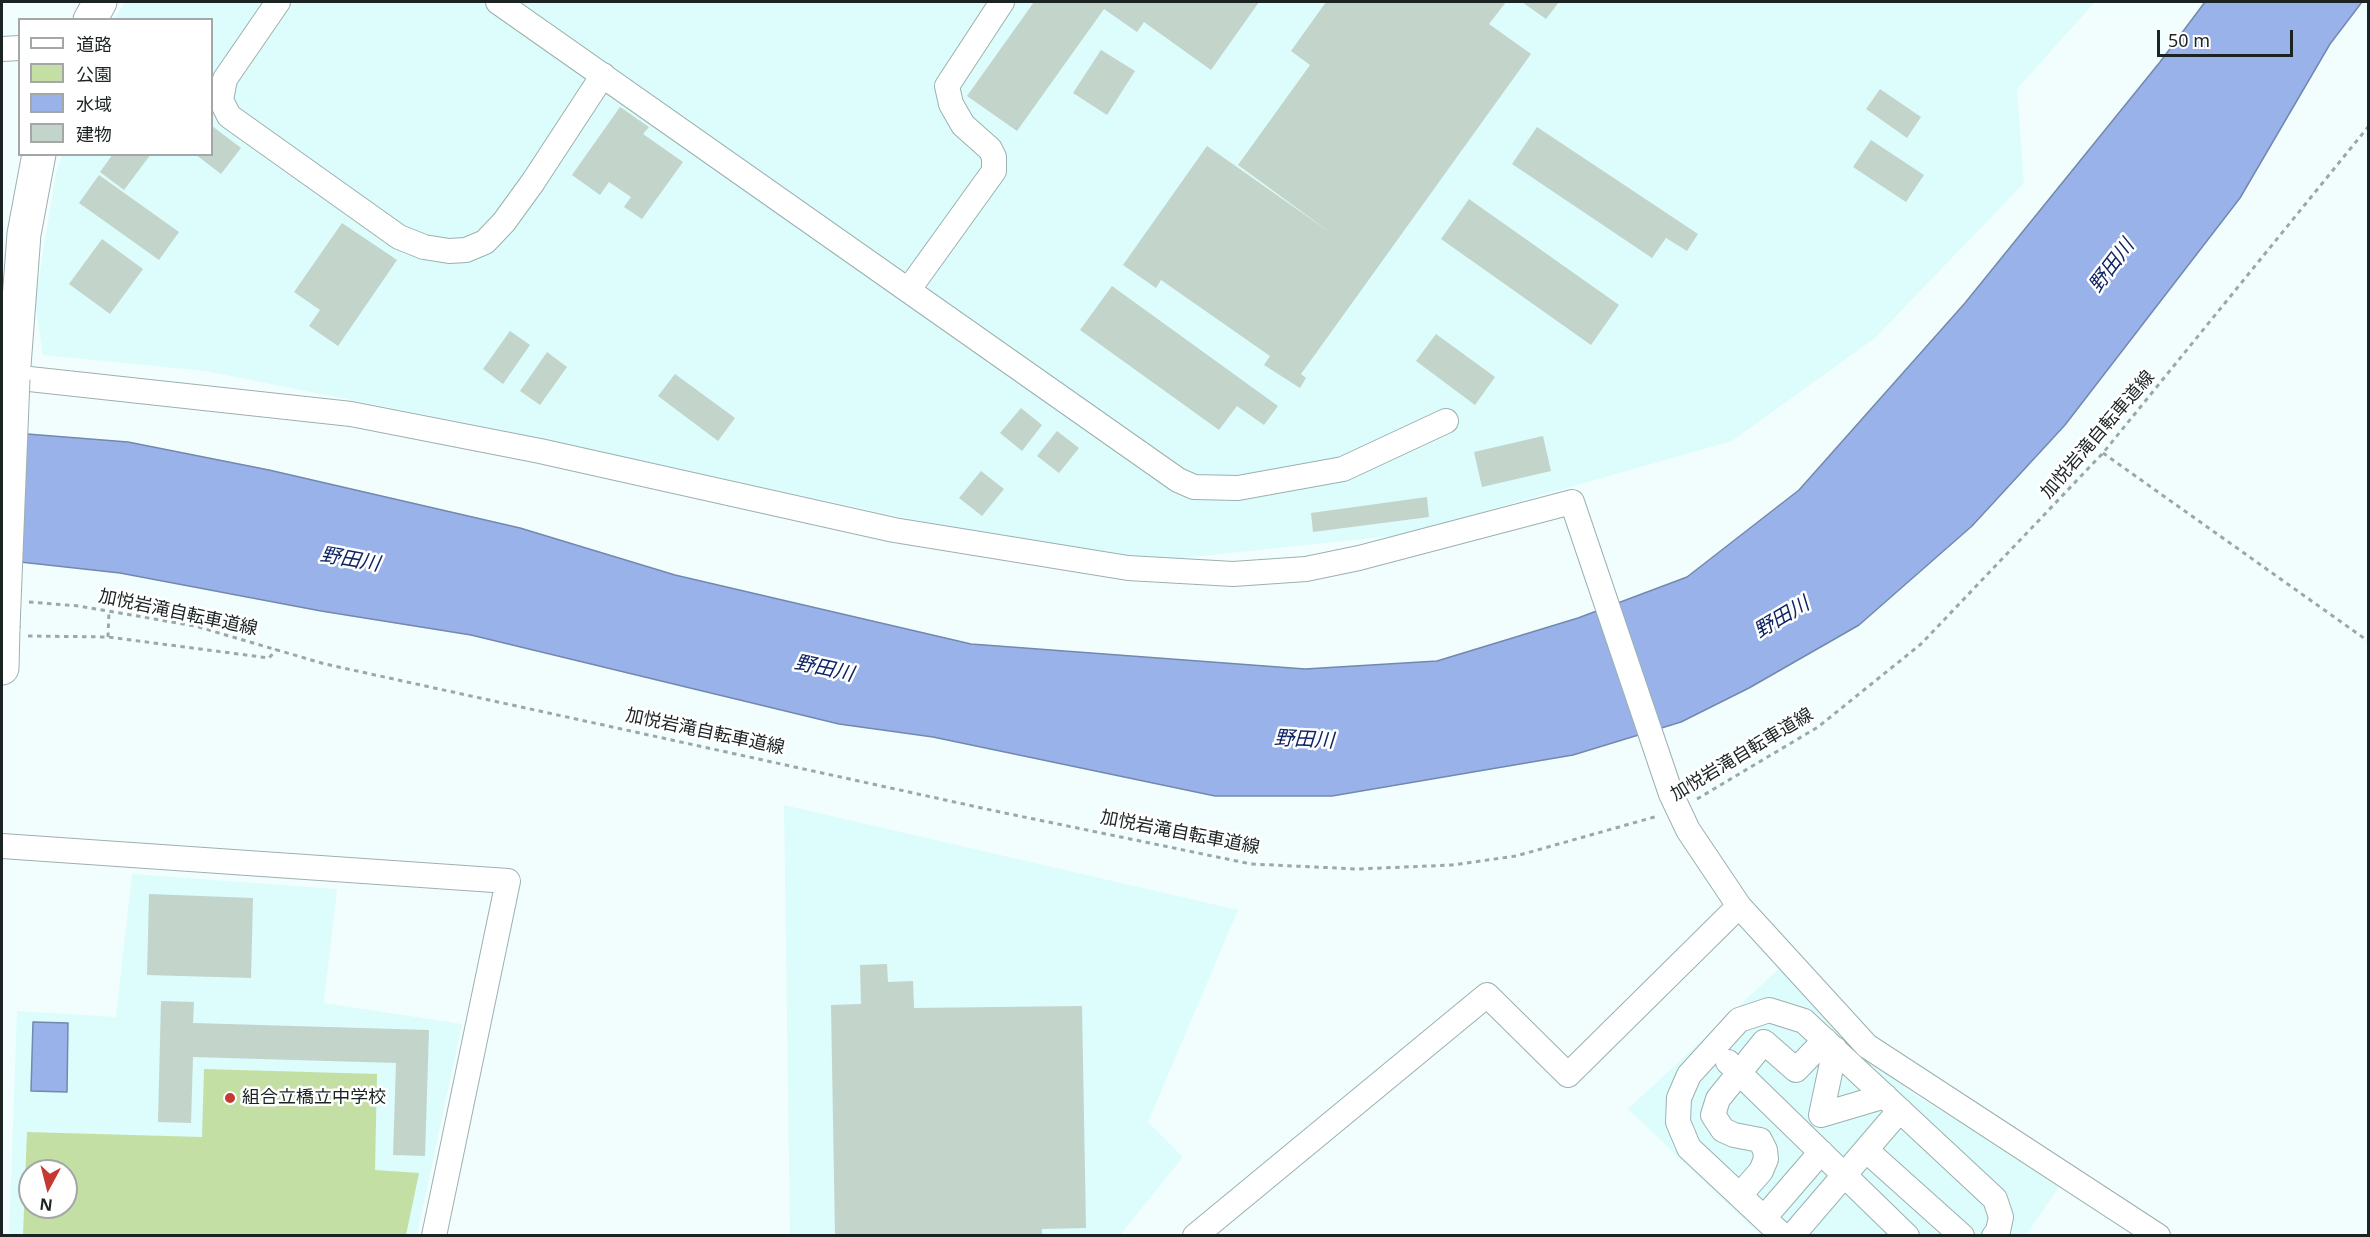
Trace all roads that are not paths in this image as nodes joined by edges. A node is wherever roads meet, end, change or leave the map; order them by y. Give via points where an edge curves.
1 (100, 2) edge
2 (278, 2) edge
3 (498, 2) edge
4 (1002, 2) edge
5 (91, 18) edge
6 (18, 48) edge
7 (2, 49) edge
8 (603, 75) junction
9 (39, 156) edge
10 (909, 289) junction
11 (7, 377) edge
12 (1446, 421) dead end
13 (8, 623) edge
14 (2, 668) edge
15 (2, 846) edge
16 (1738, 906) junction
17 (1830, 1045) junction
18 (1714, 1048) junction
19 (1738, 1071) junction
20 (1892, 1103) junction
21 (1866, 1150) junction
22 (1821, 1152) junction
23 (1844, 1175) junction
24 (1740, 1195) junction
25 (1764, 1218) junction
26 (434, 1236) edge
27 (1195, 1236) edge
28 (1783, 1236) edge
29 (1792, 1236) edge
30 (1907, 1236) edge
31 (1962, 1236) edge
32 (1994, 1236) edge
33 (2158, 1236) edge

1 - 5 highway
2 - 8 street via 225,79 221,100 229,116 399,237 424,247 466,250 485,242 533,182
3 - 8 street
4 - 10 street via 947,86 951,104 963,125 990,149 994,171
6 - 7 street
8 - 10 street
9 - 11 highway via 24,234
10 - 12 street via 1178,480 1194,487 1238,488 1343,469
11 - 13 highway, bridge
11 - 16 street via 351,414 540,451 894,530 1128,568 1233,574 1306,569 1572,502 1675,802 1688,830
13 - 14 highway
15 - 26 street via 508,882
16 - 27 street via 1568,1075 1487,995
16 - 33 street via 1867,1046
17 - 18 street via 1804,1021 1769,1010 1739,1020
17 - 19 street via 1796,1070 1764,1042
17 - 20 street
17 - 20 street via 1821,1115
18 - 19 street
18 - 24 street via 1689,1075 1679,1098 1678,1122 1689,1148
19 - 22 street
19 - 24 street via 1718,1099 1713,1114 1723,1130 1760,1140 1766,1159
20 - 21 street
20 - 32 street via 1995,1199 2001,1217
21 - 23 street
21 - 31 street
22 - 23 street
22 - 25 street
23 - 29 street
23 - 30 street
24 - 25 street
25 - 28 street

